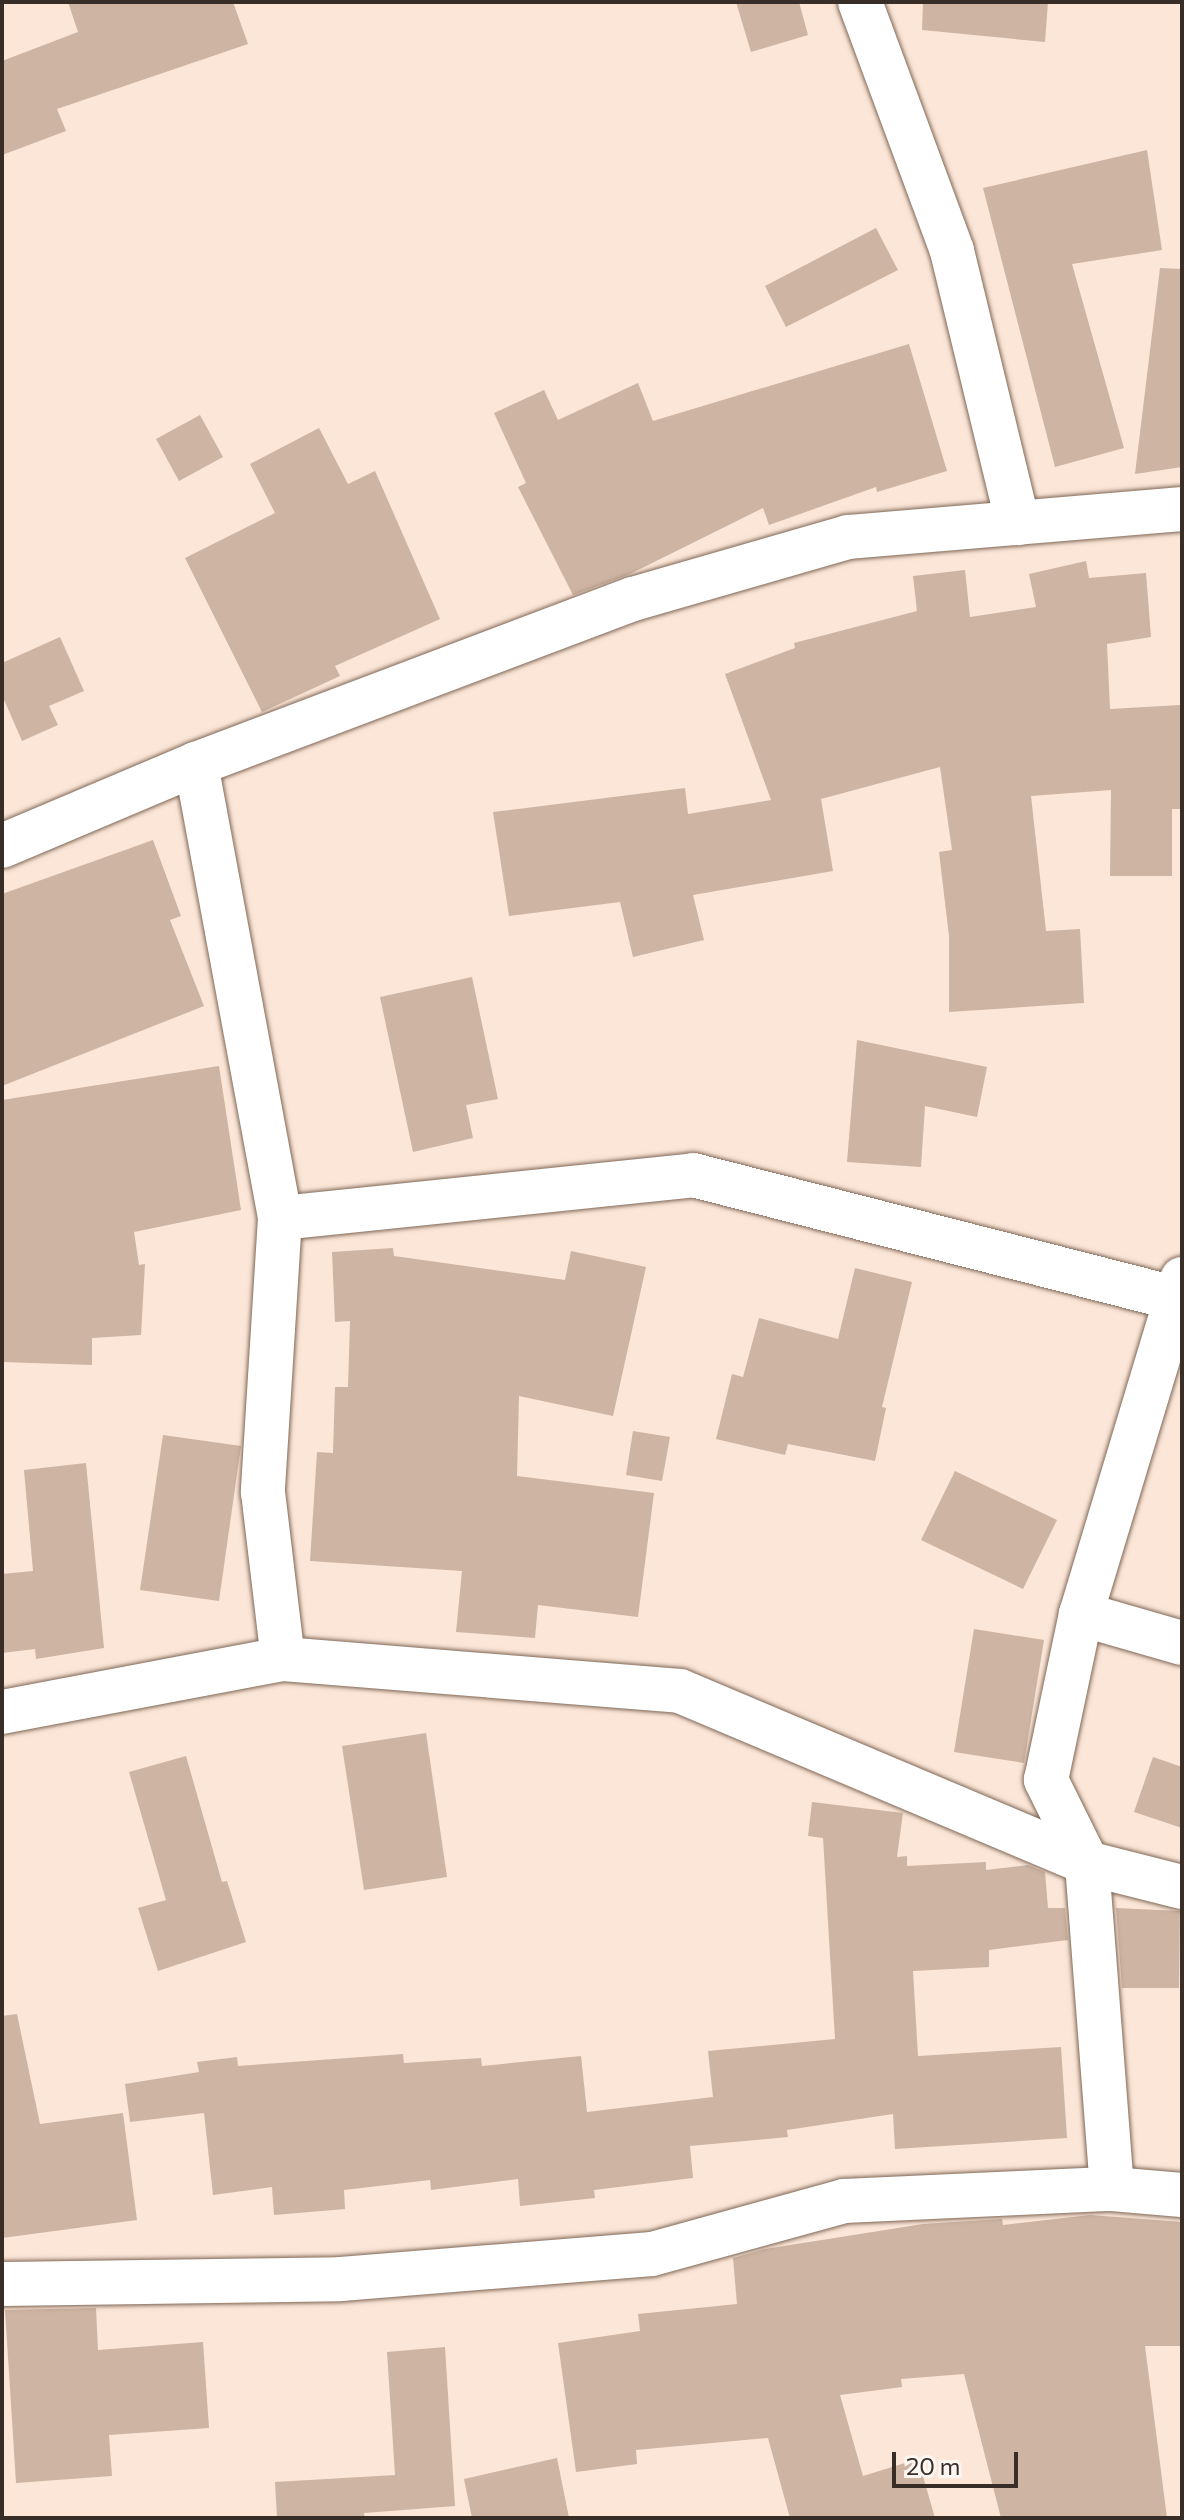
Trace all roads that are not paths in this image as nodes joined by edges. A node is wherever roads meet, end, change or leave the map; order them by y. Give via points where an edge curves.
1 (860, 2) edge
2 (1182, 509) edge
3 (1018, 523) junction
4 (196, 764) junction
5 (2, 846) edge
6 (280, 1218) junction
7 (1177, 1314) edge
8 (1081, 1614) junction
9 (1182, 1643) edge
10 (283, 1659) junction
11 (2, 1712) edge
12 (1087, 1863) junction
13 (1182, 1887) edge
14 (1112, 2189) junction
15 (1182, 2195) edge
16 (2, 2284) edge

1 - 3 street via 952,251
2 - 3 street
3 - 4 street via 848,537 633,599
4 - 5 street
4 - 6 street
6 - 7 street via 693,1175
6 - 10 street via 263,1492
7 - 8 street
8 - 9 street
8 - 12 street via 1046,1780
10 - 11 street
10 - 12 street via 680,1691
12 - 13 street
12 - 14 street
14 - 15 street
14 - 16 street via 844,2201 652,2254 341,2279

